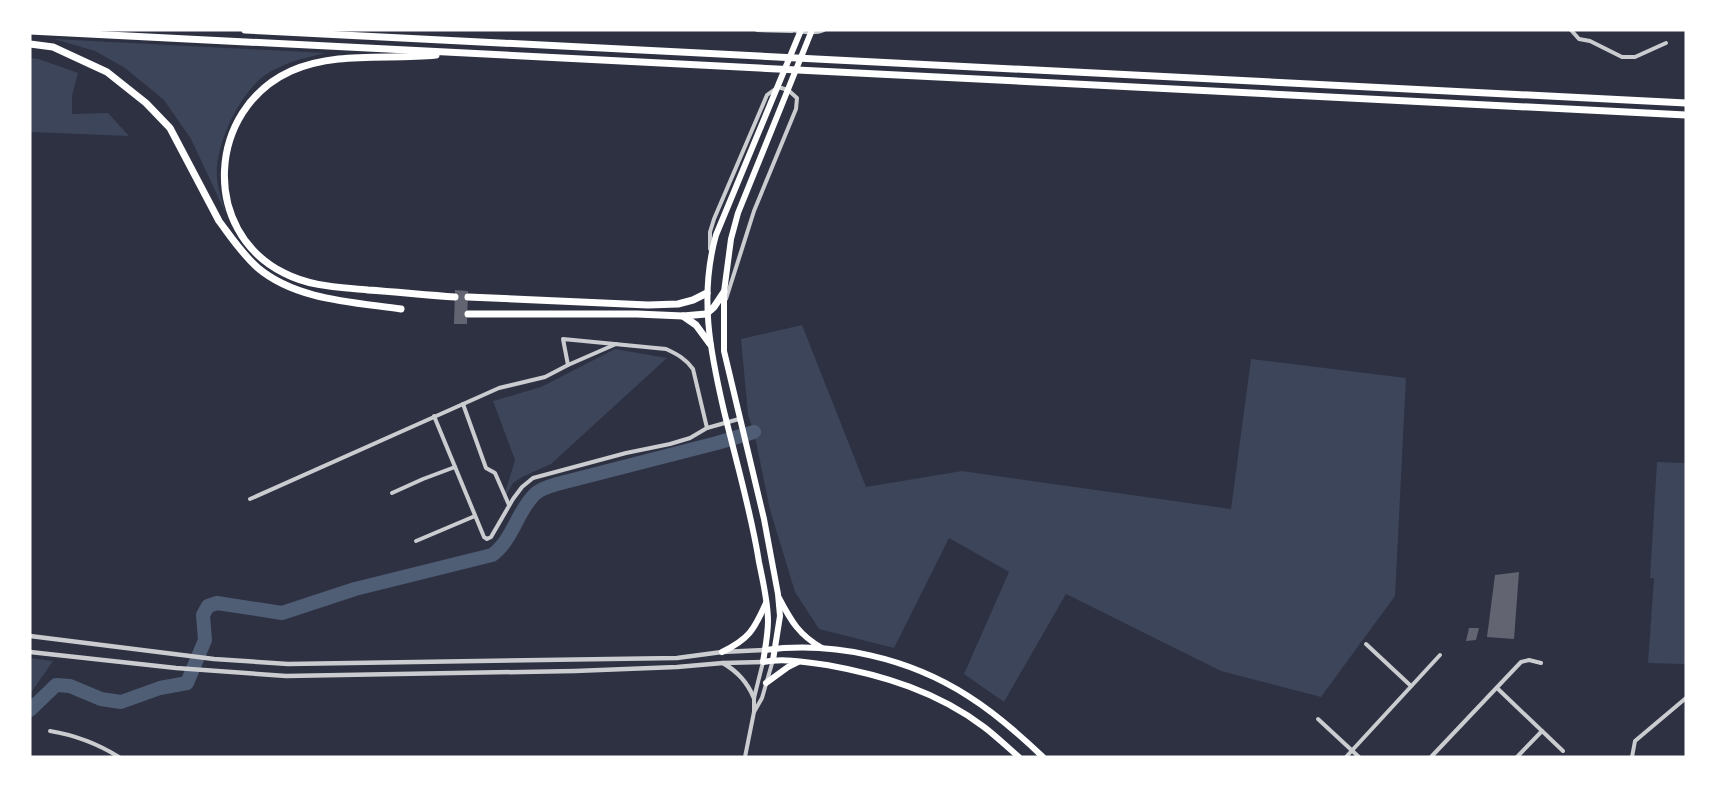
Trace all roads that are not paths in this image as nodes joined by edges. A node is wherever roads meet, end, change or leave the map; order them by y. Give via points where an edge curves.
1 (246, 30) edge
2 (306, 30) edge
3 (757, 30) edge
4 (792, 30) edge
5 (801, 30) edge
6 (812, 30) edge
7 (824, 30) edge
8 (1571, 30) edge
9 (30, 31) edge
10 (324, 35) junction
11 (1666, 43) dead end
12 (30, 44) edge
13 (456, 53) junction
14 (1686, 102) edge
15 (1686, 115) edge
16 (710, 265) junction
17 (724, 292) junction
18 (707, 293) junction
19 (455, 297) dead end
20 (468, 297) dead end
21 (724, 306) junction
22 (401, 309) dead end
23 (468, 314) dead end
24 (706, 314) junction
25 (683, 316) junction
26 (616, 344) junction
27 (710, 344) junction
28 (568, 364) junction
29 (463, 404) junction
30 (434, 416) junction
31 (727, 422) junction
32 (740, 422) junction
33 (707, 428) junction
34 (455, 467) junction
35 (392, 493) dead end
36 (250, 499) dead end
37 (510, 506) junction
38 (475, 516) junction
39 (416, 542) dead end
40 (778, 594) junction
41 (766, 602) junction
42 (30, 636) edge
43 (1366, 644) dead end
44 (776, 649) junction
45 (765, 650) junction
46 (827, 650) junction
47 (30, 652) edge
48 (723, 652) junction
49 (1440, 655) dead end
50 (774, 660) junction
51 (763, 662) junction
52 (799, 662) junction
53 (723, 663) junction
54 (1541, 663) dead end
55 (766, 683) junction
56 (1411, 686) junction
57 (1497, 688) junction
58 (754, 698) junction
59 (1686, 698) edge
60 (754, 712) junction
61 (1318, 719) dead end
62 (50, 730) dead end
63 (1542, 731) junction
64 (1352, 750) junction
65 (1563, 751) dead end
66 (118, 757) edge
67 (745, 757) edge
68 (1019, 757) edge
69 (1043, 757) edge
70 (1346, 757) edge
71 (1359, 757) edge
72 (1431, 757) edge
73 (1517, 757) edge
74 (1632, 757) edge

1 - 10 highway
2 - 10 highway
3 - 4 street
4 - 7 street
5 - 16 main road via 716,235
6 - 17 main road via 738,213
8 - 11 street via 1579,39 1622,57 1635,57
9 - 13 highway
10 - 14 highway
12 - 22 highway via 53,47 107,72 146,103 170,128 219,221 260,269 307,292
13 - 15 highway
13 - 19 highway via 347,58 291,71 266,88 242,115 229,141 224,174 228,205 241,235 256,254 282,272 328,287
16 - 18 main road
16 - 21 street via 711,226 767,95 778,87 788,90 796,98 796,109 754,211
17 - 21 main road
17 - 24 highway
18 - 20 highway via 678,304 648,305
18 - 24 main road
21 - 32 main road via 724,351
23 - 25 highway
24 - 25 highway
24 - 27 main road
25 - 27 highway via 696,325
26 - 28 street
26 - 28 street via 563,339
26 - 33 street via 666,349 688,362
27 - 31 main road
28 - 29 street via 544,377 499,388
29 - 30 street
29 - 37 street via 486,468 495,473
30 - 34 street
30 - 36 street
31 - 32 street
31 - 33 street
31 - 41 main road via 756,541
32 - 40 main road
33 - 37 street via 670,444 533,478
34 - 35 street
34 - 38 street
37 - 38 street via 487,539
38 - 39 street
40 - 44 main road
40 - 46 main road via 801,633
41 - 45 main road
41 - 48 main road via 749,636
42 - 48 street via 214,659 288,664 677,658
43 - 56 street
44 - 45 main road
44 - 46 main road
44 - 50 main road
45 - 48 street
45 - 51 main road
46 - 69 main road via 891,660 920,671 990,711
47 - 53 street via 277,675 575,671
49 - 56 street
50 - 51 main road
50 - 52 main road
50 - 55 street
51 - 53 street
51 - 58 street
52 - 55 main road
52 - 68 main road via 897,681 934,696 983,726
53 - 58 street via 747,684
54 - 57 street via 1521,662
55 - 60 street
56 - 64 street
57 - 63 street
57 - 72 street
58 - 60 street
59 - 74 street via 1635,741
60 - 67 street
61 - 64 street
62 - 66 street via 88,741
63 - 65 street
63 - 73 street
64 - 70 street
64 - 71 street

